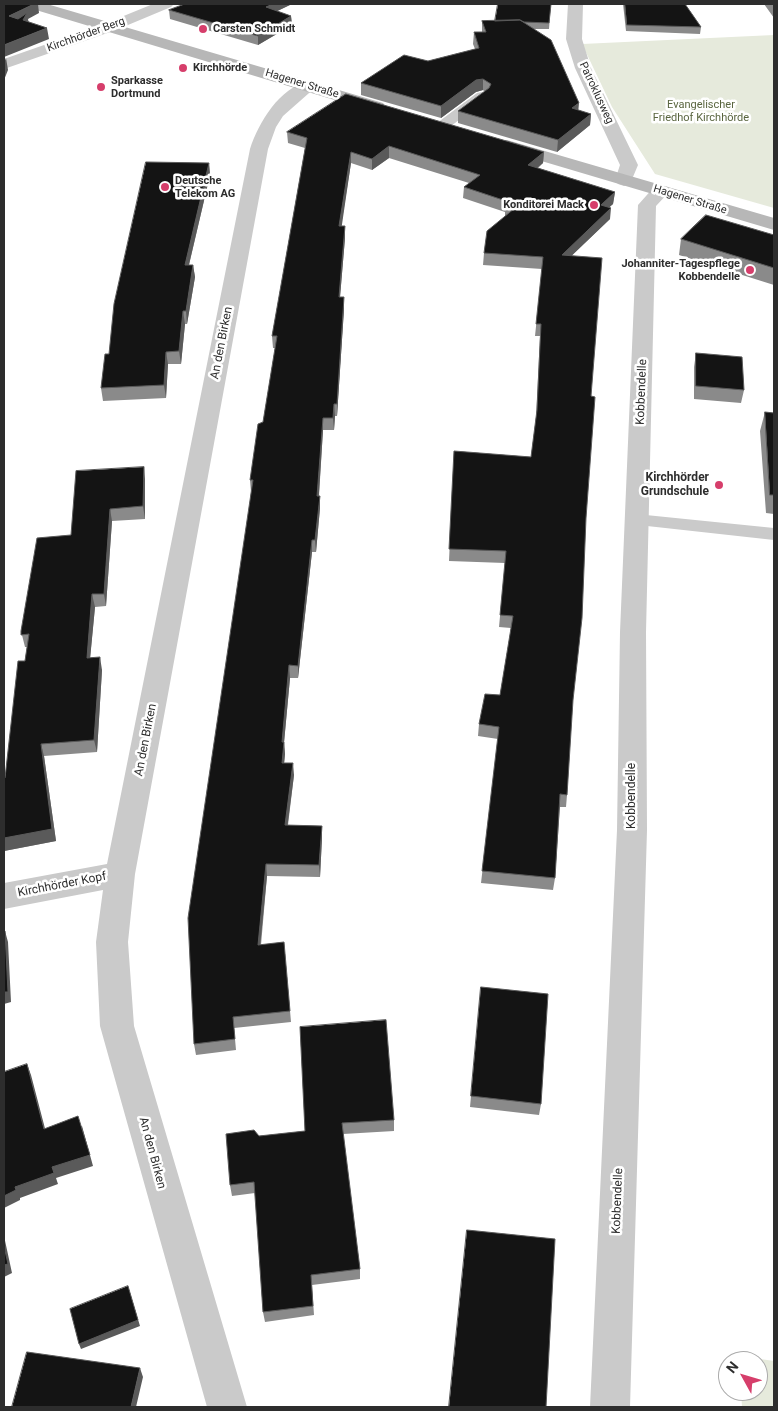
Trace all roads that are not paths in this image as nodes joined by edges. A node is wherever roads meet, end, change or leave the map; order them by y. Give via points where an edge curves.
1 (31, 4) edge
2 (166, 4) edge
3 (575, 4) edge
4 (110, 27) junction
5 (4, 64) edge
6 (309, 86) junction
7 (482, 96) edge
8 (394, 112) edge
9 (423, 120) edge
10 (442, 126) junction
11 (460, 131) edge
12 (487, 140) edge
13 (624, 180) junction
14 (661, 191) junction
15 (774, 224) edge
16 (636, 520) junction
17 (774, 534) edge
18 (120, 874) junction
19 (4, 896) edge
20 (227, 1407) edge
21 (610, 1407) edge

1 - 4 main road, Hagener Straße
2 - 4 street, Kirchhörder Berg
3 - 13 street, Patroklusweg via 574,39 583,68 629,165
4 - 5 street, Kirchhörder Berg
4 - 6 main road, Hagener Straße
6 - 8 main road, Hagener Straße
6 - 18 street, An den Birken via 282,104 268,124 259,149
7 - 10 lane
9 - 10 main road
10 - 11 main road
12 - 13 main road, Hagener Straße
13 - 14 main road, Hagener Straße
14 - 15 main road, Hagener Straße
14 - 16 street, Kobbendelle via 647,206
16 - 17 lane
16 - 21 street, Kobbendelle via 632,830
18 - 19 street, Kirchhörder Kopf
18 - 20 street, An den Birken via 112,942 117,1026

